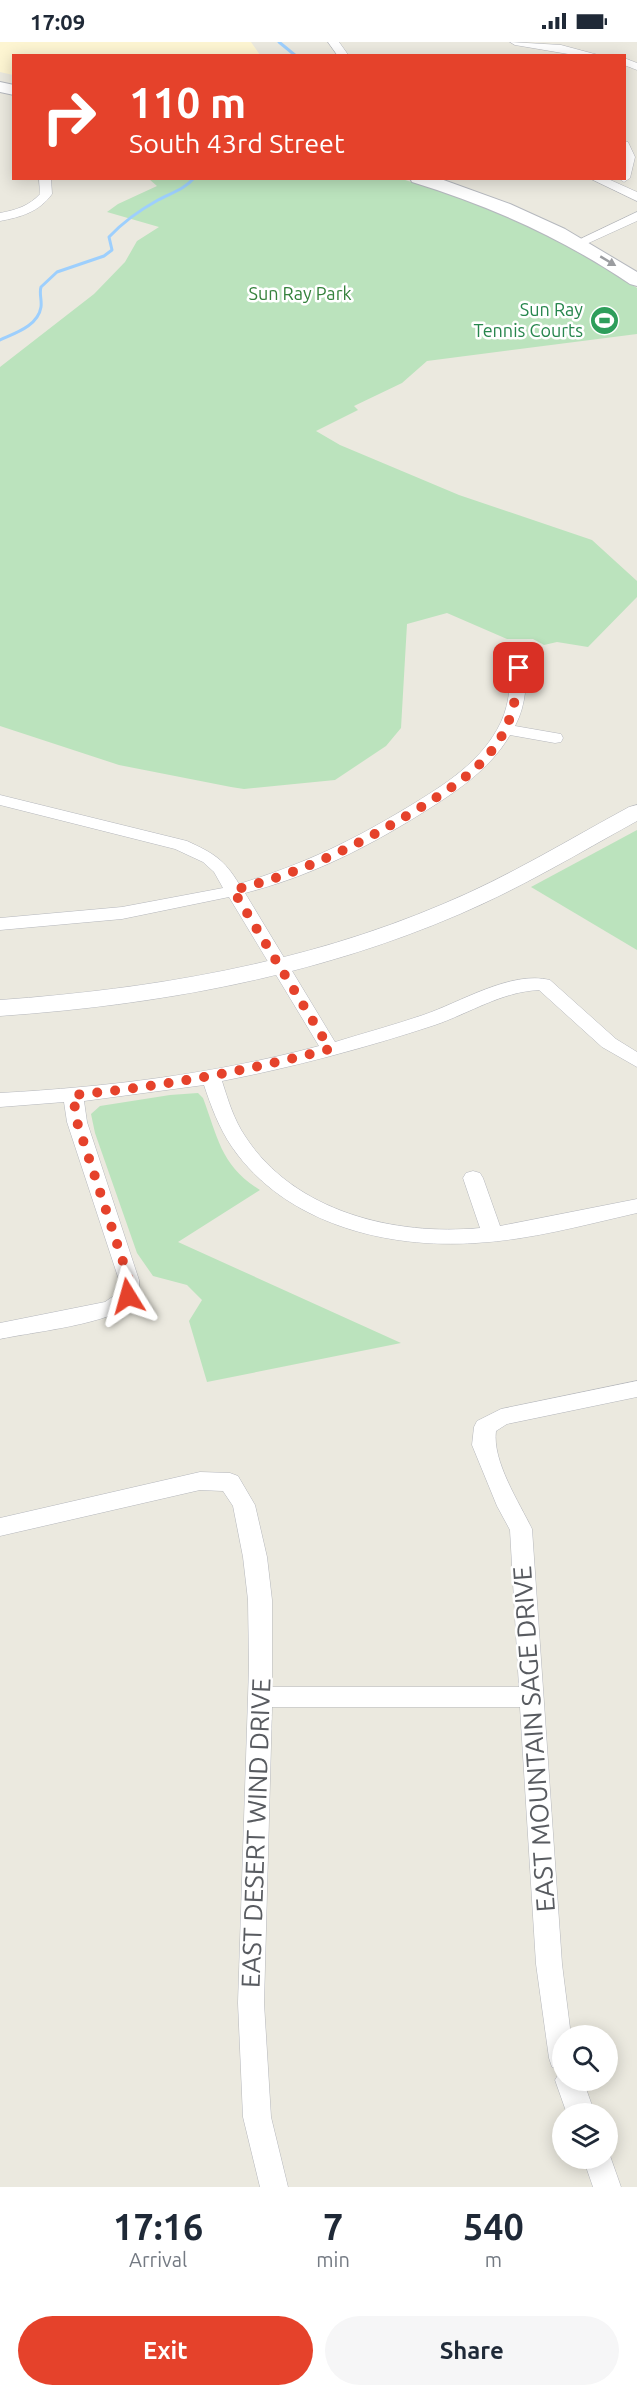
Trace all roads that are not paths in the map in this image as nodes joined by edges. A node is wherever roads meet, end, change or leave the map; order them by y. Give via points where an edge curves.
1 (333, 42) edge
2 (515, 42) edge
3 (342, 54) edge
4 (588, 54) edge
5 (626, 150) edge
6 (626, 170) edge
7 (45, 180) edge
8 (424, 180) edge
9 (463, 180) edge
10 (600, 180) edge
11 (620, 180) edge
12 (611, 185) junction
13 (637, 197) edge
14 (637, 216) edge
15 (0, 217) edge
16 (637, 225) edge
17 (587, 239) junction
18 (637, 260) edge
19 (637, 280) edge
20 (520, 655) dead end
21 (506, 729) junction
22 (555, 738) dead end
23 (0, 800) edge
24 (637, 812) edge
25 (233, 890) junction
26 (0, 924) edge
27 (281, 968) junction
28 (0, 1008) edge
29 (330, 1049) junction
30 (637, 1061) edge
31 (211, 1076) junction
32 (73, 1095) junction
33 (0, 1100) edge
34 (473, 1178) dead end
35 (637, 1206) edge
36 (492, 1234) junction
37 (0, 1331) edge
38 (637, 1389) edge
39 (0, 1527) edge
40 (259, 1697) junction
41 (532, 1697) junction
42 (556, 2025) edge
43 (601, 2169) edge
44 (274, 2187) edge
45 (607, 2187) edge

1 - 3 street
2 - 4 street
5 - 6 street
7 - 15 street via 46,194 38,203 20,213
8 - 17 main road
9 - 17 main road via 538,208
10 - 12 street
11 - 12 street
12 - 13 street
14 - 17 street
16 - 17 street
17 - 18 main road
17 -> 19 main road
20 - 21 street via 517,692
21 - 22 street
21 - 25 street via 473,772 384,829 321,862
23 - 25 street via 181,844 220,869
24 - 27 street via 495,889 428,919
25 - 26 street via 127,911
25 - 27 street
27 - 28 street via 115,999
27 - 29 street
29 - 30 street via 432,1018 522,984 543,984 609,1043
29 - 31 street
31 - 32 street
31 - 36 street via 237,1142 279,1186 319,1209 360,1225 408,1235
32 - 33 street
32 - 37 street via 77,1122 129,1280 128,1296 111,1309
34 - 36 street
35 - 36 street
38 - 41 street, EAST MOUNTAIN SAGE DRIVE via 501,1417 485,1427 483,1445 521,1529
39 - 40 street, EAST DESERT WIND DRIVE via 200,1481 230,1482 244,1505 255,1557 260,1600
40 - 41 street
40 - 44 street, EAST DESERT WIND DRIVE via 252,2014 257,2117
41 - 42 street, EAST MOUNTAIN SAGE DRIVE
43 - 45 street

